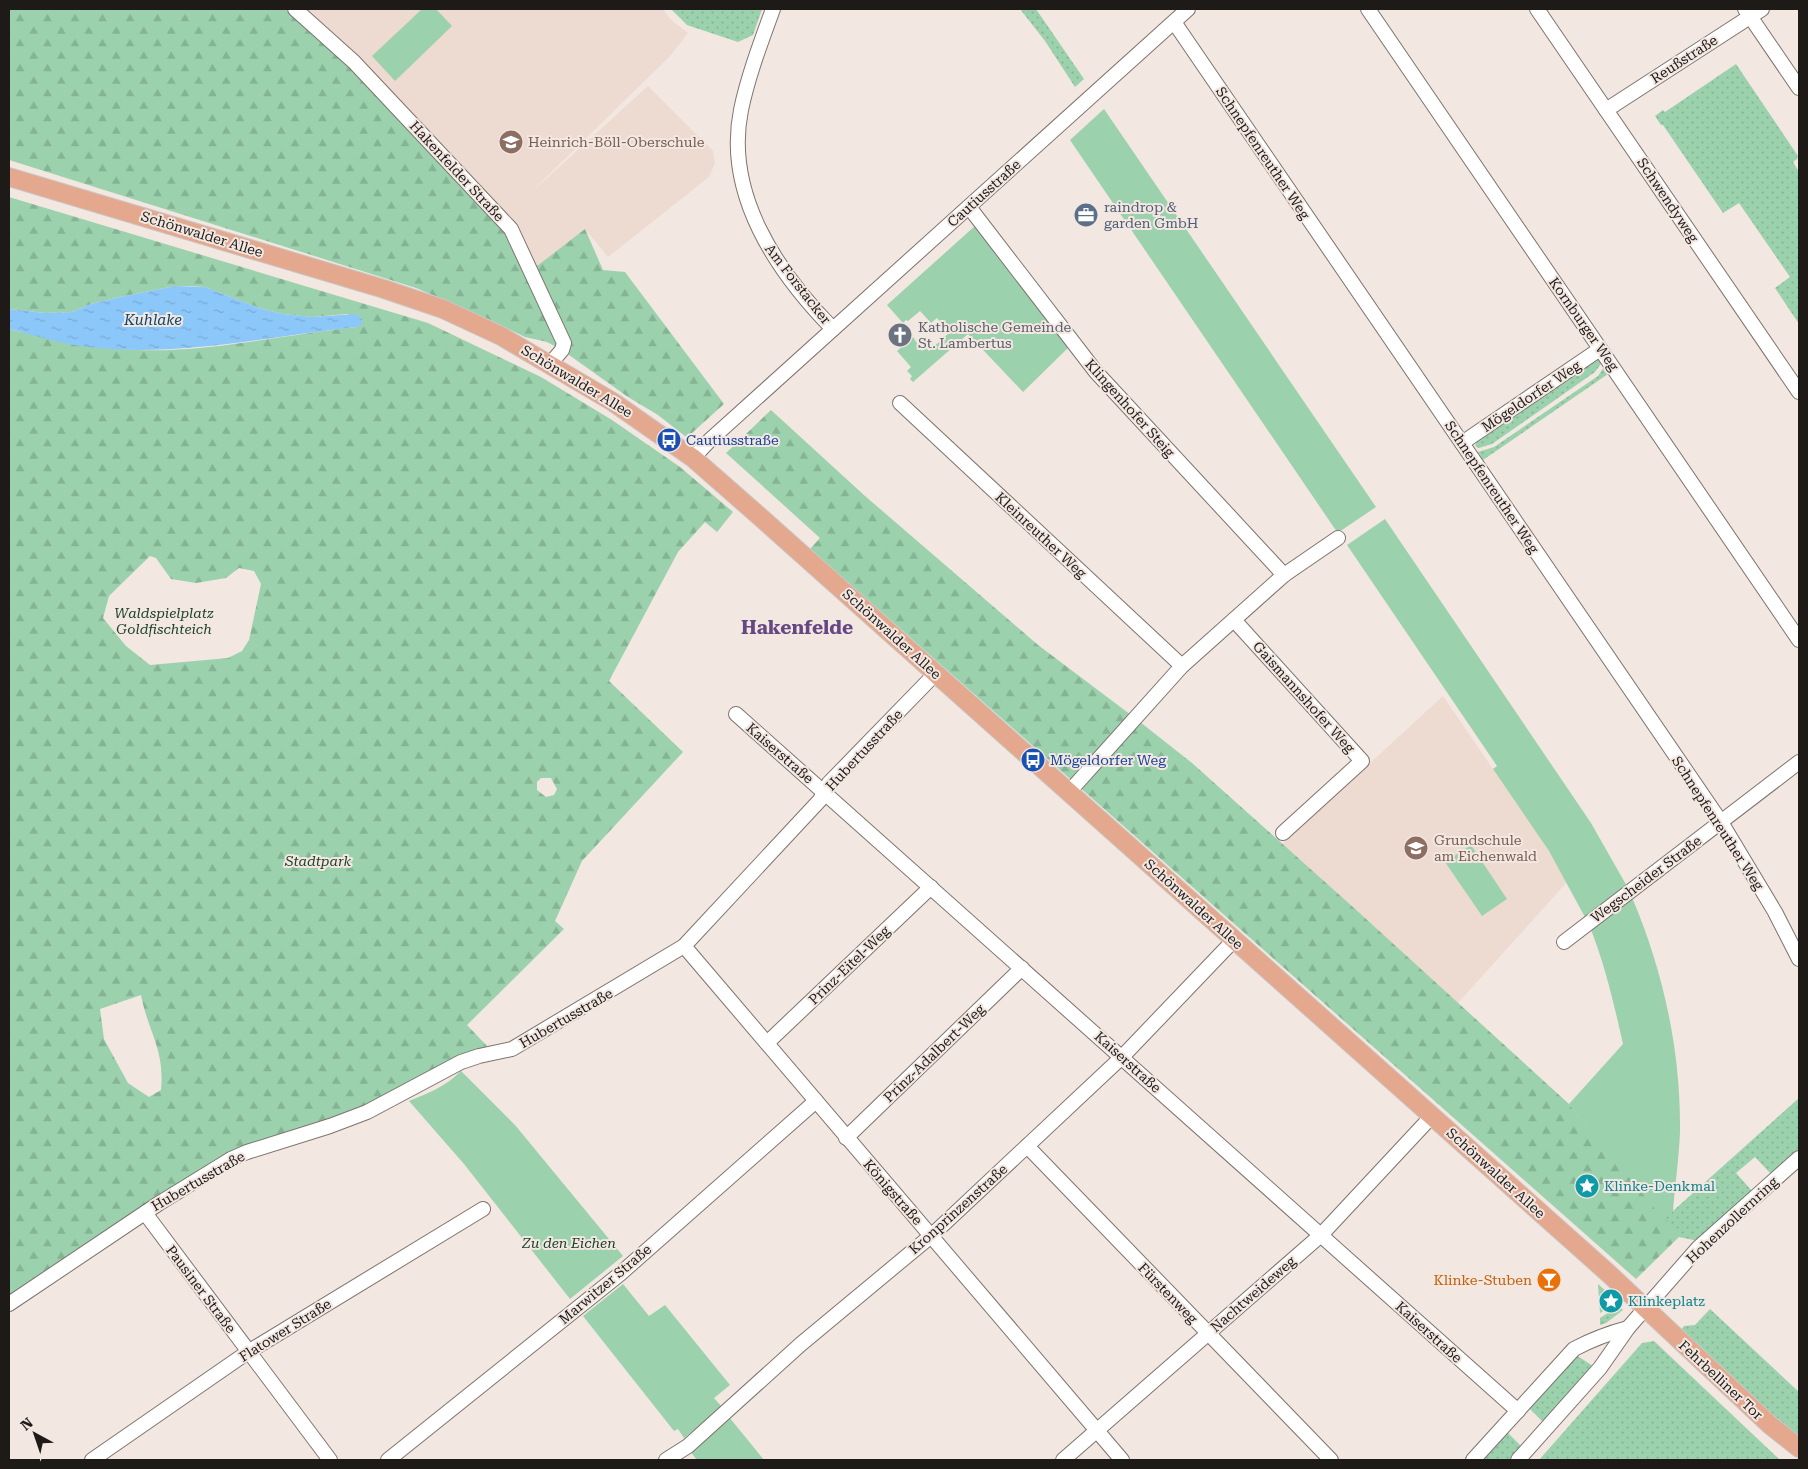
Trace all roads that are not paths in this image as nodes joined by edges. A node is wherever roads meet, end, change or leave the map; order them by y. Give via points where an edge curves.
1 (295, 9) edge
2 (773, 9) edge
3 (1188, 9) edge
4 (1368, 9) edge
5 (1537, 9) edge
6 (1752, 11) edge
7 (1174, 22) junction
8 (1799, 88) edge
9 (1606, 110) junction
10 (9, 177) edge
11 (969, 206) junction
12 (832, 329) junction
13 (1600, 349) junction
14 (550, 364) junction
15 (1799, 392) edge
16 (900, 403) dead end
17 (1462, 444) junction
18 (693, 458) junction
19 (1338, 538) dead end
20 (1284, 575) junction
21 (1234, 620) junction
22 (1799, 640) edge
23 (1182, 666) junction
24 (936, 673) junction
25 (736, 714) dead end
26 (1799, 762) edge
27 (824, 792) junction
28 (1069, 792) junction
29 (1721, 822) junction
30 (1283, 833) dead end
31 (931, 887) junction
32 (1234, 940) junction
33 (1564, 942) dead end
34 (684, 946) junction
35 (1799, 959) edge
36 (1022, 968) junction
37 (767, 1043) junction
38 (1122, 1058) junction
39 (816, 1101) junction
40 (1432, 1116) junction
41 (846, 1138) junction
42 (1027, 1146) junction
43 (1799, 1158) edge
44 (483, 1209) dead end
45 (145, 1213) junction
46 (1321, 1235) junction
47 (931, 1236) junction
48 (9, 1304) edge
49 (1646, 1308) junction
50 (1628, 1328) junction
51 (1208, 1334) junction
52 (248, 1352) junction
53 (1518, 1411) junction
54 (1097, 1431) junction
55 (1799, 1448) edge
56 (92, 1460) edge
57 (330, 1460) edge
58 (388, 1460) edge
59 (666, 1460) edge
60 (1063, 1460) edge
61 (1122, 1460) edge
62 (1331, 1460) edge
63 (1474, 1460) edge
64 (1518, 1460) edge

1 - 14 street, Hakenfelder Straße via 354,62 510,229 564,343
2 - 12 street, Am Forstacker via 741,110 738,143 742,182 760,232 773,255
3 - 7 street, Cautiusstraße
4 - 13 street, Kornburger Weg
5 - 9 street, Schwendyweg
6 - 8 street
6 - 9 street, Reußstraße
7 - 11 street, Cautiusstraße
7 - 17 street, Schnepfenreuther Weg
9 - 15 street, Schwendyweg
10 - 14 main road, Schönwalder Allee via 443,309
11 - 12 street, Cautiusstraße
11 - 20 street, Klingenhofer Steig via 1096,372
12 - 18 street, Cautiusstraße
13 - 17 street, Mögeldorfer Weg
13 - 22 street, Kornburger Weg
14 - 18 main road, Schönwalder Allee via 613,402
16 - 23 street, Kleinreuther Weg
17 - 29 street, Schnepfenreuther Weg
18 - 24 main road, Schönwalder Allee
19 - 20 street
20 - 21 street
21 - 23 street
21 - 30 street, Gaismannshofer Weg via 1362,761
23 - 28 street
24 - 27 street, Hubertusstraße via 829,783
24 - 28 main road, Schönwalder Allee
25 - 27 street, Kaiserstraße
26 - 29 street, Wegscheider Straße
27 - 31 street, Kaiserstraße
27 - 34 street, Hubertusstraße
28 - 32 main road, Schönwalder Allee
29 - 33 street, Wegscheider Straße
29 - 35 street, Schnepfenreuther Weg via 1776,912
31 - 36 street, Kaiserstraße
31 - 37 street, Prinz-Eitel-Weg
32 - 38 street, Kronprinzenstraße
32 - 40 main road, Schönwalder Allee
34 - 37 street, Königstraße
34 - 45 street, Hubertusstraße via 512,1049 460,1062 367,1112 239,1156
36 - 38 street, Kaiserstraße
36 - 41 street, Prinz-Adalbert-Weg
37 - 39 street, Königstraße
38 - 42 street, Kronprinzenstraße
38 - 46 street, Kaiserstraße
39 - 41 street, Königstraße
39 - 58 street, Marwitzer Straße via 620,1274
40 - 46 street, Nachtweideweg
40 - 49 main road, Schönwalder Allee
41 - 47 street, Königstraße
42 - 47 street, Kronprinzenstraße
42 - 51 street, Fürstenweg
43 - 49 street, Hohenzollernring via 1698,1248
44 - 52 street, Flatower Straße
45 - 48 street, Hubertusstraße
45 - 52 street, Pausiner Straße
46 - 51 street, Nachtweideweg
46 - 53 street, Kaiserstraße
47 - 54 street, Königstraße
47 - 59 street, Kronprinzenstraße via 800,1344 688,1446
49 - 50 street, Hohenzollernring
49 - 55 main road, Fehrbelliner Tor via 1770,1425
50 - 53 street via 1574,1349
50 - 64 street, Hohenzollernring via 1600,1368
51 - 54 street, Nachtweideweg
51 - 62 street, Fürstenweg
52 - 56 street, Flatower Straße
52 - 57 street, Pausiner Straße
53 - 63 street
54 - 60 street, Nachtweideweg
54 - 61 street, Königstraße

